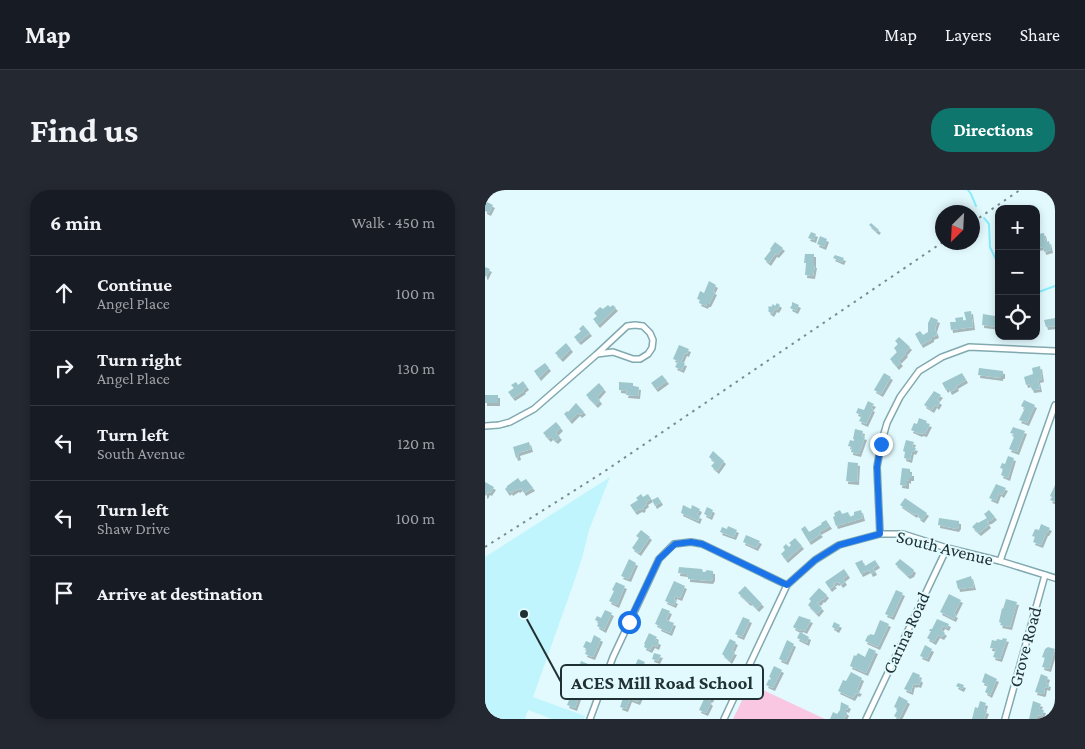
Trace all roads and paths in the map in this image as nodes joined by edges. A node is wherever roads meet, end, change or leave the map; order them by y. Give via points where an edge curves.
1 (1055, 351) edge
2 (597, 354) junction
3 (1055, 404) edge
4 (485, 426) edge
5 (880, 534) junction
6 (947, 548) junction
7 (1000, 561) junction
8 (1045, 575) junction
9 (1055, 578) edge
10 (787, 585) junction
11 (591, 719) edge
12 (724, 719) edge
13 (866, 719) edge
14 (1005, 719) edge

1 - 5 street via 969,347 942,357 919,371 900,397 881,444 877,467
2 - 2 street via 627,326 643,326 653,340 648,354 640,359 613,352
2 - 4 street via 534,409 510,422
3 - 7 street
5 - 6 street, South Avenue via 903,534
5 - 10 street, South Avenue via 839,545 815,560
6 - 7 street, South Avenue
6 - 13 street, Carina Road
7 - 8 street, South Avenue
8 - 9 street, South Avenue
8 - 14 street, Grove Road
10 - 11 street via 702,544 675,544 659,559 613,657
10 - 12 street, South Avenue

